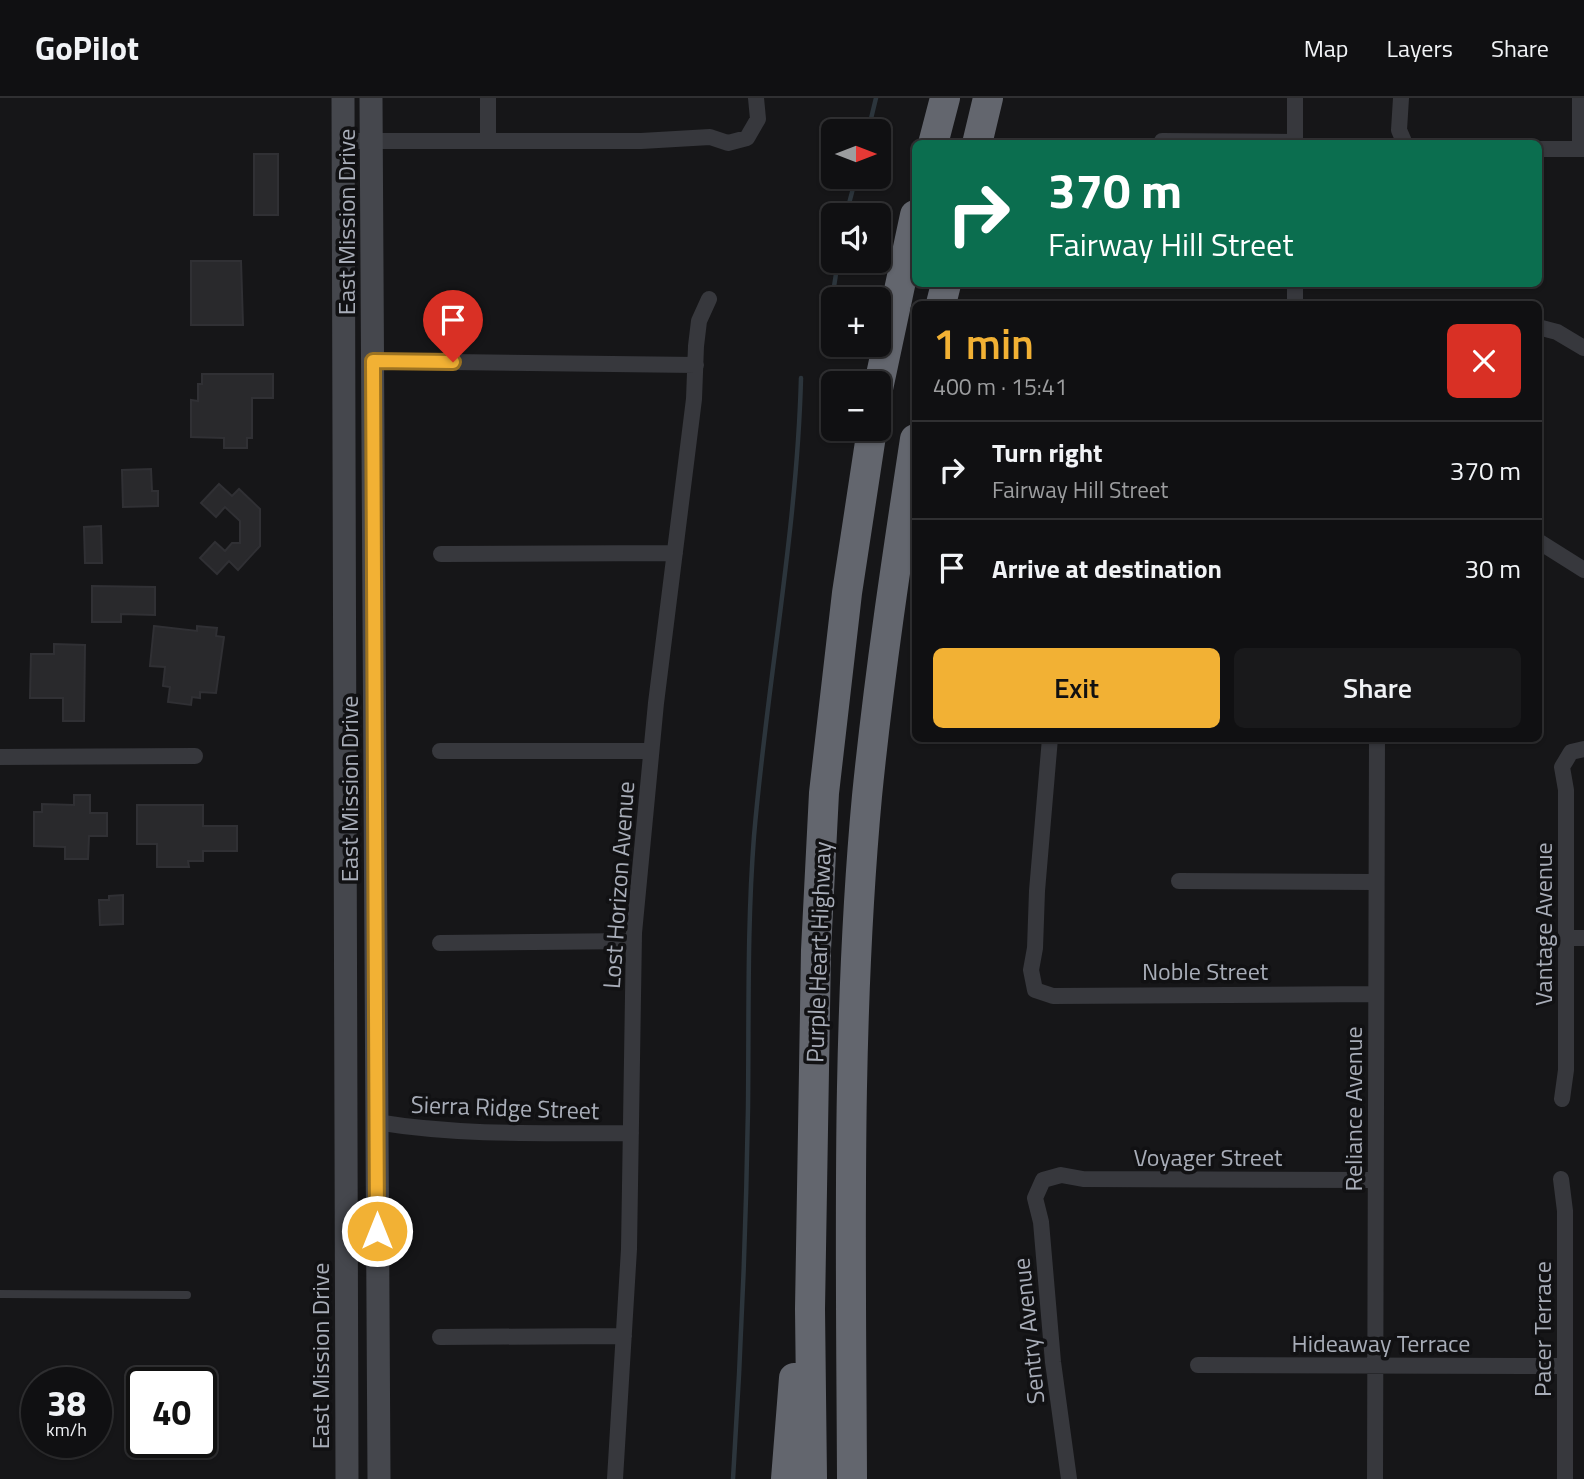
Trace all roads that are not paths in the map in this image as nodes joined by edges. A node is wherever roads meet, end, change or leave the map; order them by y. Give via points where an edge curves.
1 (343, 98) edge
2 (371, 98) edge
3 (488, 98) edge
4 (756, 98) edge
5 (946, 98) edge
6 (988, 98) edge
7 (1294, 98) edge
8 (1401, 98) edge
9 (1580, 98) edge
10 (934, 140) edge
11 (978, 140) edge
12 (1295, 140) edge
13 (1403, 140) edge
14 (344, 141) junction
15 (372, 141) junction
16 (488, 141) junction
17 (1542, 149) edge
18 (1582, 149) edge
19 (912, 229) edge
20 (709, 299) dead end
21 (1542, 328) edge
22 (1584, 348) edge
23 (373, 361) junction
24 (696, 365) junction
25 (882, 371) edge
26 (870, 441) edge
27 (912, 459) edge
28 (1542, 544) edge
29 (675, 553) junction
30 (441, 554) dead end
31 (1584, 570) edge
32 (1050, 742) edge
33 (1377, 742) edge
34 (440, 751) dead end
35 (651, 751) junction
36 (1578, 751) edge
37 (195, 756) dead end
38 (0, 757) edge
39 (1179, 881) dead end
40 (1376, 882) junction
41 (345, 921) junction
42 (1566, 938) junction
43 (1584, 938) edge
44 (634, 941) junction
45 (440, 943) dead end
46 (1376, 994) junction
47 (1562, 1099) dead end
48 (376, 1122) junction
49 (631, 1133) junction
50 (1561, 1178) dead end
51 (1043, 1180) joint
52 (1376, 1180) junction
53 (851, 1233) junction
54 (0, 1294) edge
55 (187, 1295) dead end
56 (810, 1309) junction
57 (624, 1336) junction
58 (440, 1337) dead end
59 (1198, 1365) dead end
60 (1375, 1366) junction
61 (1565, 1366) junction
62 (347, 1479) edge
63 (379, 1479) edge
64 (615, 1479) edge
65 (786, 1479) edge
66 (812, 1479) edge
67 (852, 1479) edge
68 (867, 1479) edge
69 (1069, 1479) edge
70 (1375, 1479) edge
71 (1565, 1479) edge

1 - 14 street, East Mission Drive
2 - 15 street, East Mission Drive
3 - 16 street
4 - 16 street via 758,119 747,138 728,143 710,137
5 - 10 highway
6 - 11 highway
7 - 12 street
8 - 13 street via 1399,130
9 - 18 street
14 - 15 street
14 - 41 street, East Mission Drive
15 - 16 street
15 - 23 street, East Mission Drive
17 - 18 street
19 - 25 highway
20 - 24 street, Lost Horizon Avenue via 699,321
21 - 22 street
23 - 24 street
23 - 48 street, East Mission Drive
24 - 29 street, Lost Horizon Avenue
26 - 56 highway, Purple Heart Highway via 824,793 816,950
27 - 53 highway, Purple Heart Highway via 867,796 856,974
28 - 31 street
29 - 30 street
29 - 35 street, Lost Horizon Avenue
32 - 46 street, Noble Street via 1031,970 1035,990 1053,996
33 - 40 street, Reliance Avenue
34 - 35 street
35 - 44 street, Lost Horizon Avenue
36 - 42 street, Vantage Avenue via 1562,767
37 - 38 street
39 - 40 street
40 - 46 street, Reliance Avenue
41 - 48 street via 355,961 356,1096 362,1115
41 - 62 street, East Mission Drive
42 - 43 street
42 - 47 street, Vantage Avenue
44 - 45 street
44 - 49 street, Lost Horizon Avenue
46 - 52 street, Reliance Avenue
48 - 49 street, Sierra Ridge Street via 470,1133
48 - 63 street, East Mission Drive
49 - 57 street, Lost Horizon Avenue
50 - 61 street, Pacer Terrace
51 - 52 street, Voyager Street via 1061,1175 1083,1179
51 - 69 street, Sentry Avenue via 1035,1198
52 - 60 street, Reliance Avenue
53 - 67 highway, Purple Heart Highway
53 - 68 highway
54 - 55 lane
56 - 65 highway via 793,1381
56 - 66 highway, Purple Heart Highway
57 - 58 street
57 - 64 street, Lost Horizon Avenue
59 - 60 street, Hideaway Terrace
60 - 61 street, Hideaway Terrace
60 - 70 street, Reliance Avenue
61 - 71 street, Pacer Terrace

